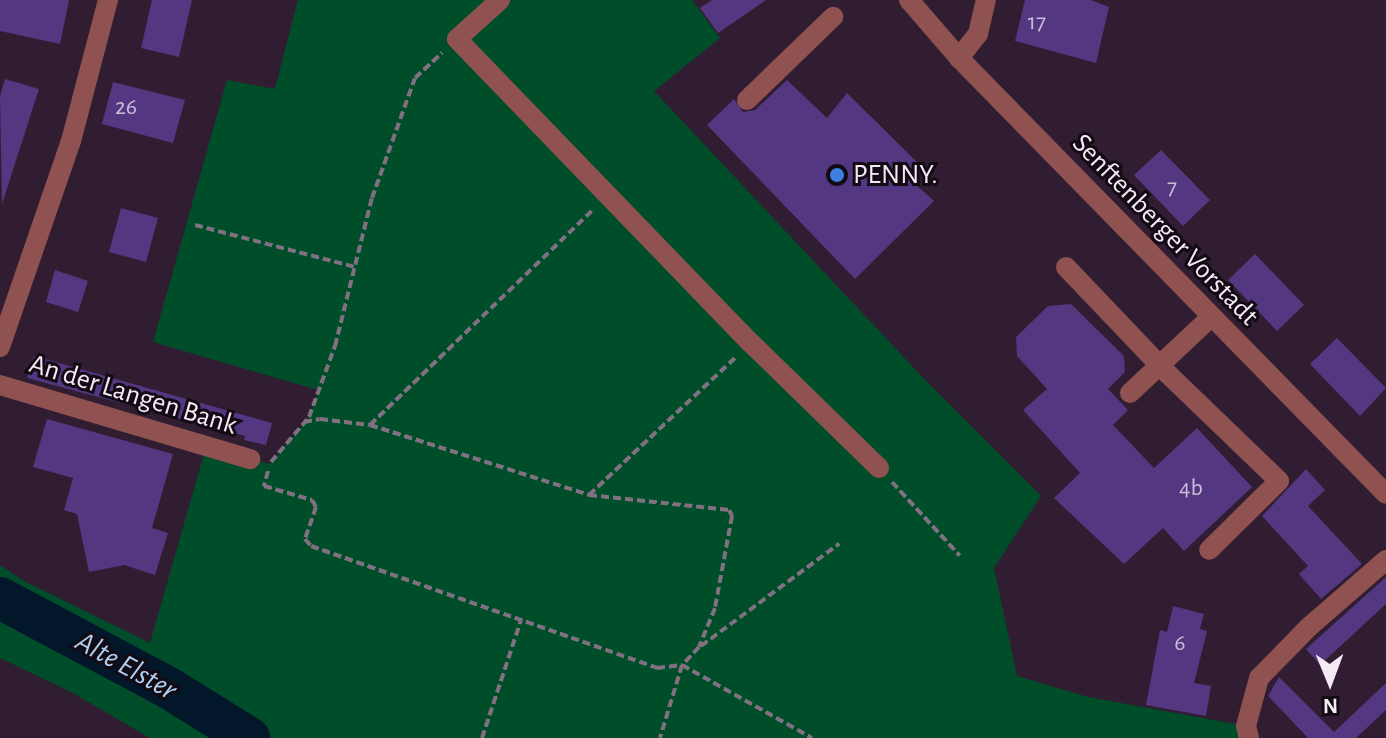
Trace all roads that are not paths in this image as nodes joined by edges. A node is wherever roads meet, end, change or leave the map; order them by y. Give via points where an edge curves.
1 (108, 0) edge
2 (500, 0) edge
3 (909, 0) edge
4 (986, 0) edge
5 (833, 17) dead end
6 (959, 58) junction
7 (747, 100) dead end
8 (1066, 267) dead end
9 (1210, 318) junction
10 (0, 347) edge
11 (1160, 366) junction
12 (0, 385) edge
13 (1130, 393) dead end
14 (260, 462) road end
15 (879, 468) road end
16 (1386, 494) edge
17 (1209, 550) dead end
18 (1386, 560) edge
19 (1249, 738) edge

1 - 10 street via 71,141
2 - 15 street via 457,39
3 - 6 street, Senftenberger Vorstadt
4 - 6 street via 978,34
5 - 7 street
6 - 9 street, Senftenberger Vorstadt
8 - 11 street
9 - 11 street
9 - 16 street, Senftenberger Vorstadt
11 - 13 street
11 - 17 street via 1279,481
12 - 14 street, An der Langen Bank
18 - 19 street via 1259,678 1246,726

